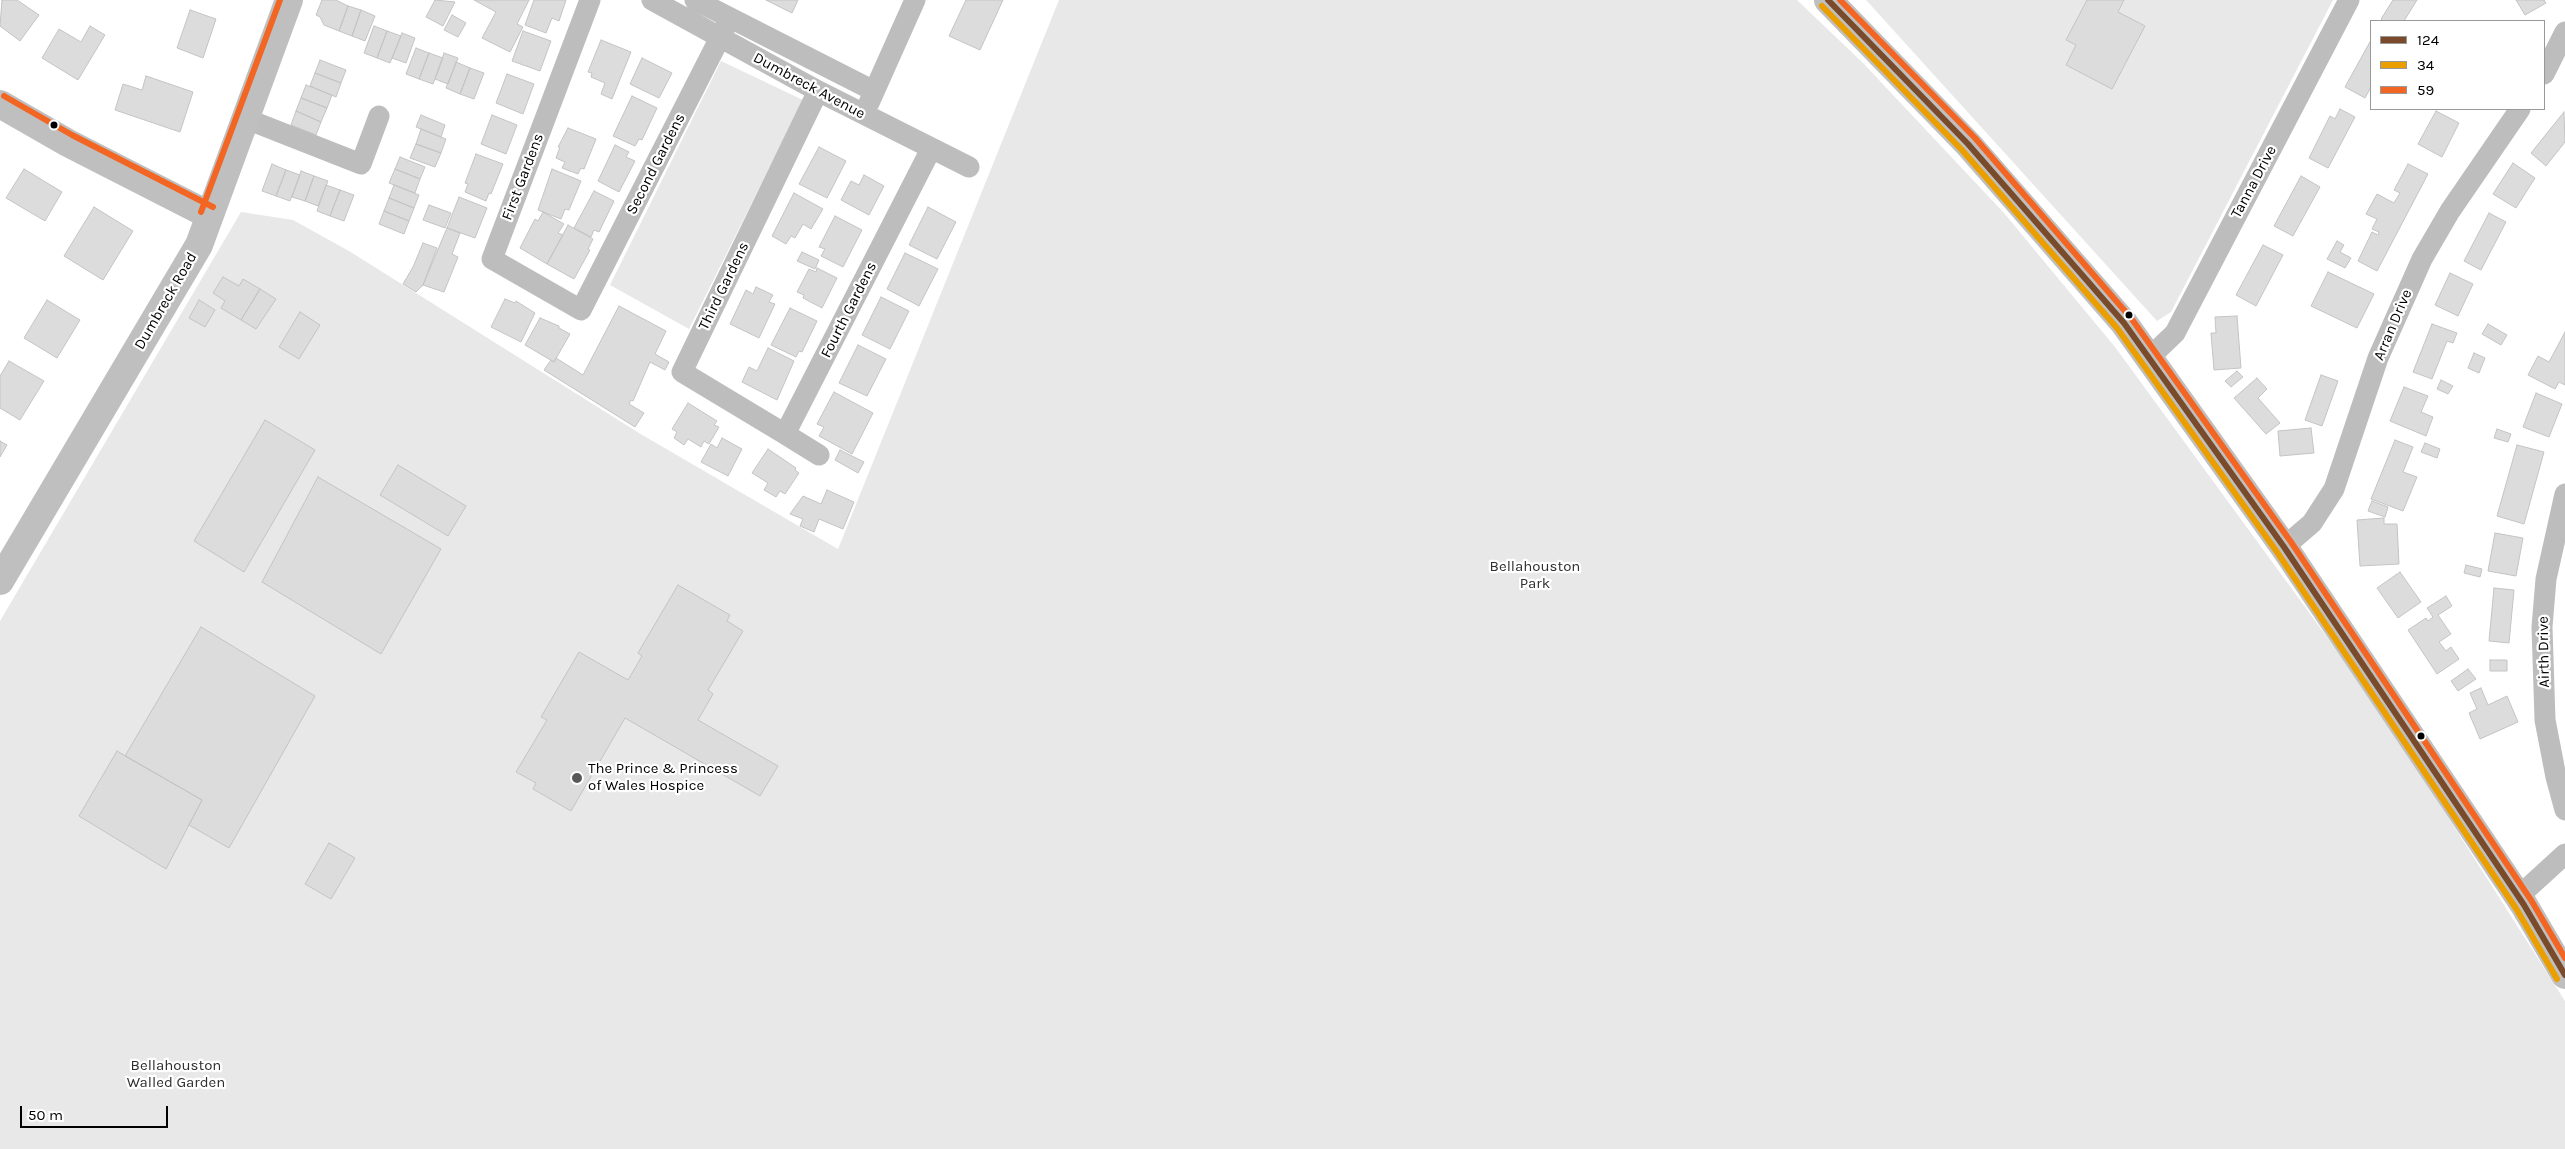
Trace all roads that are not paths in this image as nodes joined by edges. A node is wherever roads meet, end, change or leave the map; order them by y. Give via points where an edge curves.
1 (289, 0) edge
2 (590, 0) edge
3 (652, 0) edge
4 (695, 0) edge
5 (915, 0) edge
6 (1828, 0) edge
7 (2349, 0) edge
8 (730, 18) junction
9 (2565, 32) edge
10 (720, 39) junction
11 (2545, 72) edge
12 (818, 91) junction
13 (874, 91) junction
14 (0, 104) edge
15 (2519, 110) edge
16 (864, 115) junction
17 (379, 116) dead end
18 (244, 118) junction
19 (931, 149) junction
20 (969, 168) dead end
21 (209, 215) junction
22 (581, 310) joint
23 (2150, 357) junction
24 (785, 434) junction
25 (819, 455) dead end
26 (2565, 494) edge
27 (2284, 547) junction
28 (0, 581) edge
29 (2565, 810) edge
30 (2565, 854) edge
31 (2518, 897) junction
32 (2565, 976) edge

1 - 18 street, Dumbreck Road
2 - 22 street, First Gardens via 492,259
3 - 10 street, Dumbreck Avenue
4 - 8 street, Dumbreck Avenue
5 - 13 street
6 - 23 street via 1968,144
7 - 23 street, Tanna Drive via 2175,333
8 - 10 street, Second Gardens
8 - 13 street, Dumbreck Avenue
9 - 11 street
10 - 12 street, Dumbreck Avenue
10 - 22 street, Second Gardens
12 - 16 street, Dumbreck Avenue
12 - 24 street, Third Gardens via 682,372
13 - 16 street
14 - 21 street via 68,143
15 - 27 street, Arran Drive via 2460,196 2422,259 2378,358 2334,490 2312,523
16 - 19 street, Dumbreck Avenue
17 - 18 street via 361,164
18 - 21 street, Dumbreck Road
19 - 20 street, Dumbreck Avenue
19 - 24 street, Fourth Gardens
21 - 28 street, Dumbreck Road via 199,245
23 - 27 street
24 - 25 street
26 - 29 street, Airth Drive via 2546,579 2542,627 2546,720
27 - 31 street
30 - 31 street
31 - 32 street

